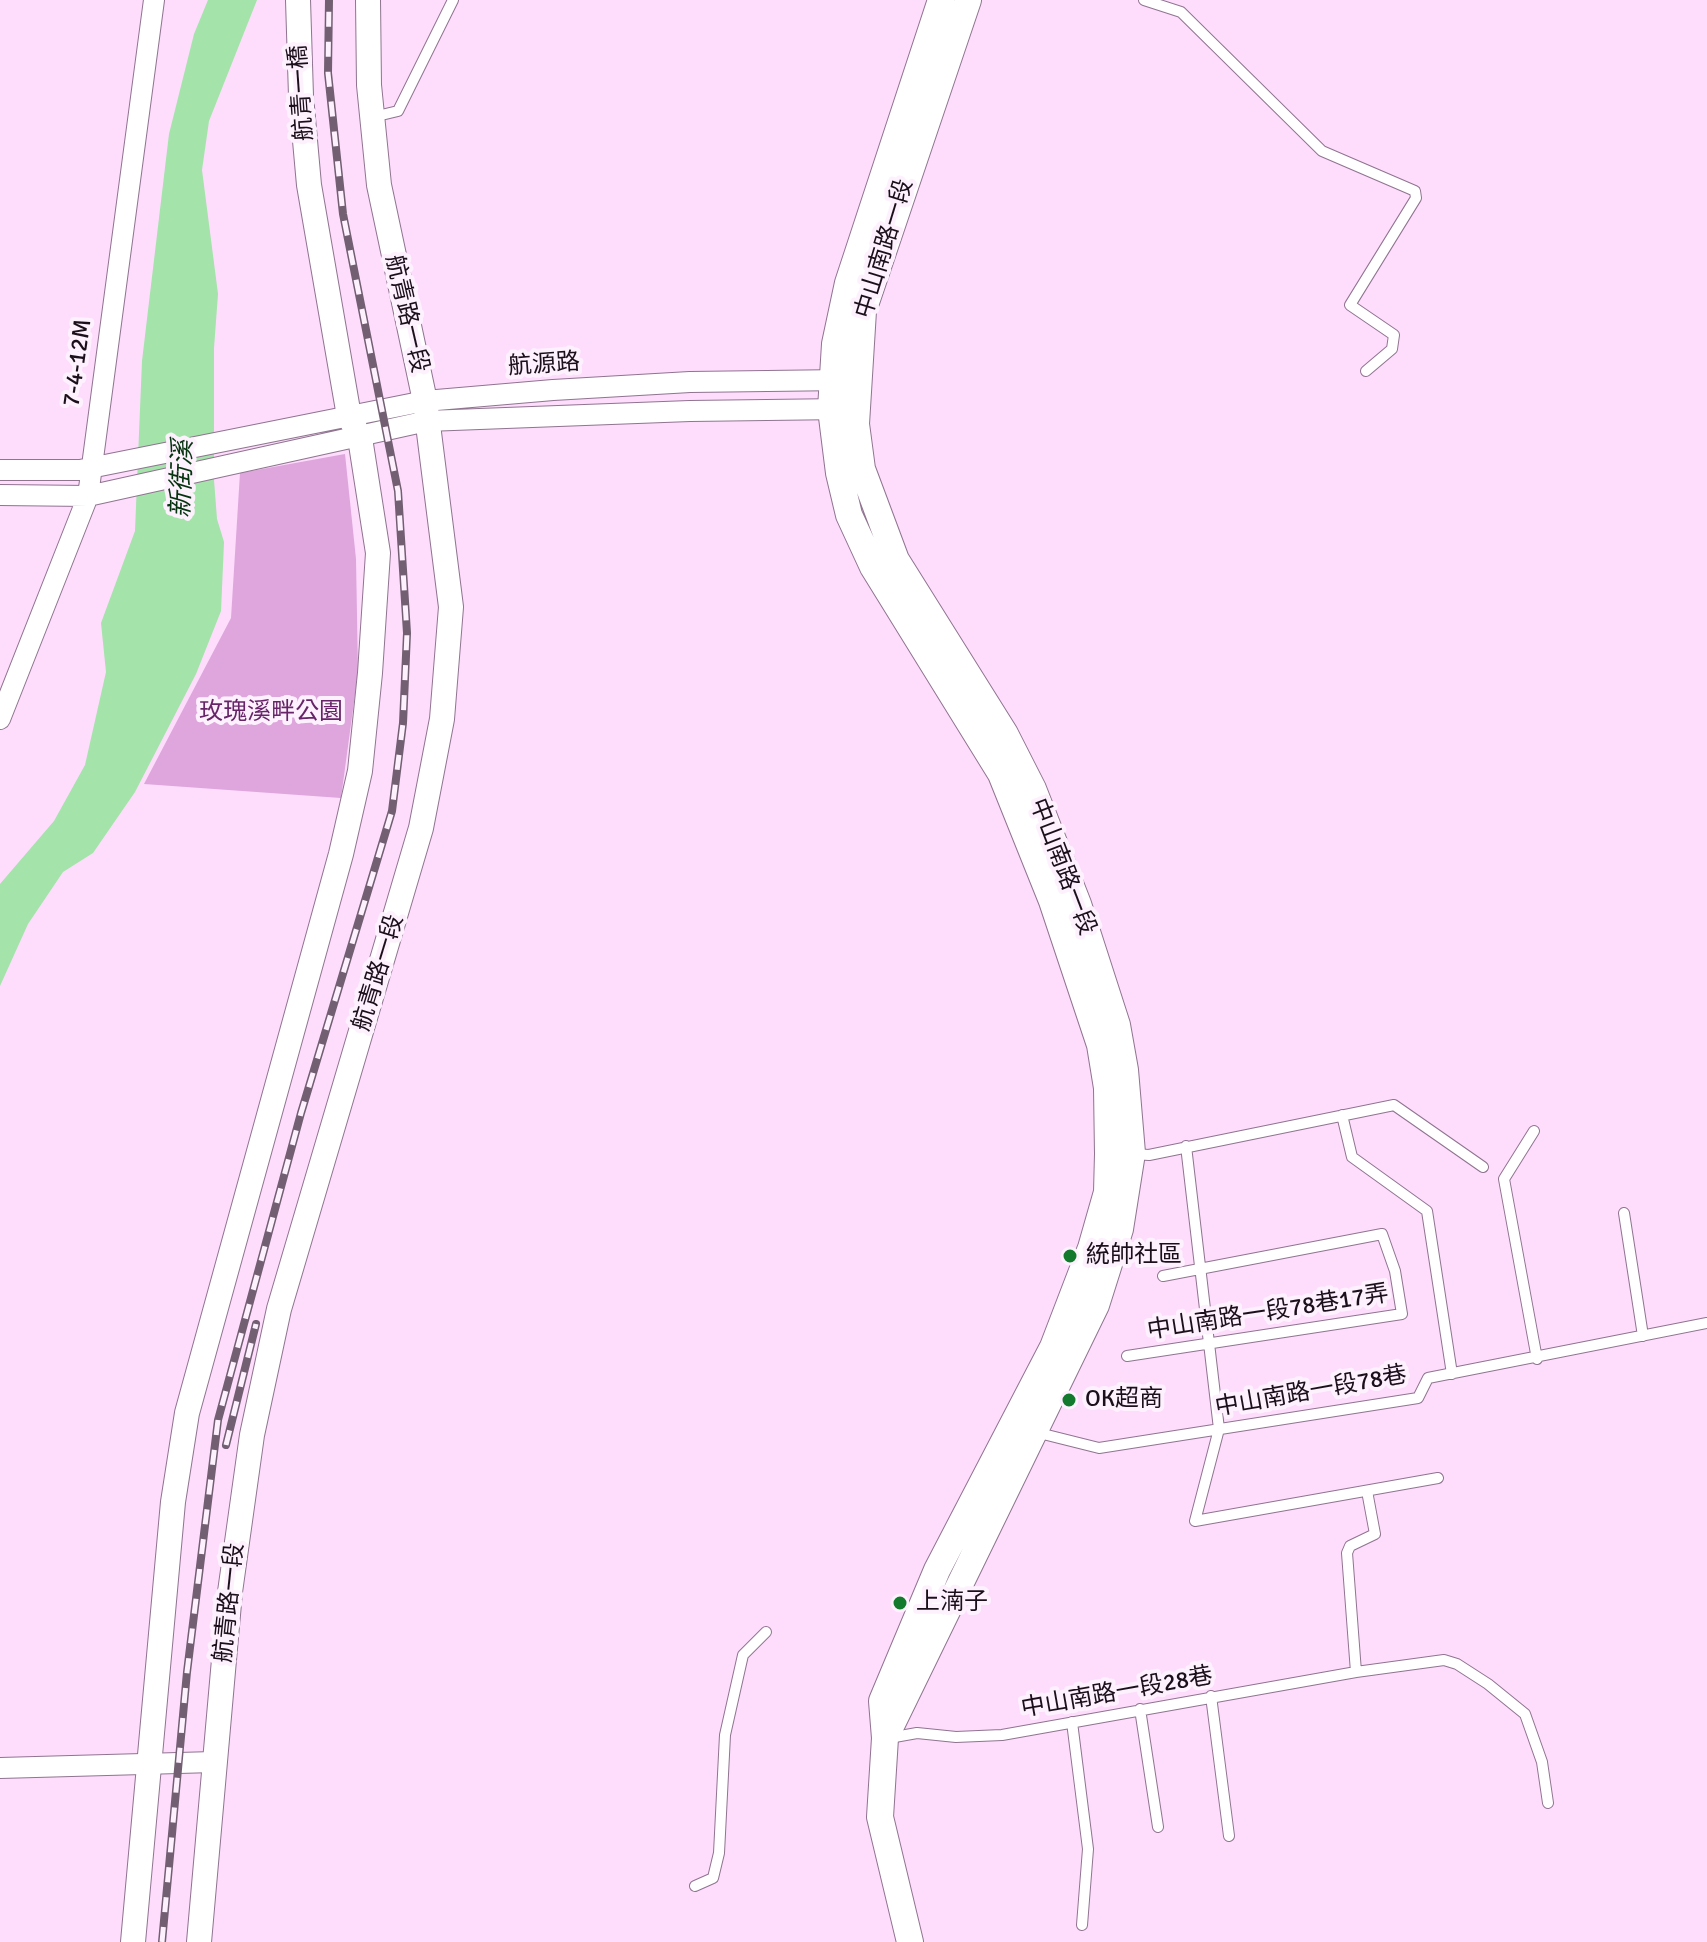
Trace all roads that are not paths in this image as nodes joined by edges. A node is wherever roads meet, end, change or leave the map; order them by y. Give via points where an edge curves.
1 (154, 0) edge
2 (298, 0) edge
3 (368, 0) edge
4 (453, 0) edge
5 (941, 0) edge
6 (968, 0) edge
7 (1144, 0) edge
8 (372, 117) junction
9 (1366, 371) dead end
10 (844, 380) junction
11 (844, 409) junction
12 (426, 411) junction
13 (354, 427) junction
14 (90, 468) junction
15 (0, 470) edge
16 (0, 495) edge
17 (88, 496) junction
18 (0, 719) edge
19 (1342, 1115) junction
20 (1534, 1131) dead end
21 (1186, 1146) junction
22 (1120, 1154) junction
23 (1483, 1167) dead end
24 (1624, 1213) dead end
25 (1201, 1269) junction
26 (1163, 1276) dead end
27 (1706, 1323) edge
28 (1643, 1336) junction
29 (1212, 1344) junction
30 (1127, 1356) dead end
31 (1537, 1359) junction
32 (1452, 1374) junction
33 (1023, 1429) junction
34 (1219, 1429) junction
35 (1438, 1478) dead end
36 (1367, 1491) junction
37 (766, 1632) dead end
38 (1356, 1672) junction
39 (1211, 1696) junction
40 (1140, 1709) junction
41 (1072, 1722) junction
42 (885, 1738) junction
43 (150, 1762) junction
44 (214, 1762) junction
45 (0, 1768) edge
46 (1548, 1803) dead end
47 (1158, 1827) dead end
48 (1229, 1836) dead end
49 (695, 1886) dead end
50 (1082, 1925) dead end
51 (133, 1942) edge
52 (199, 1942) edge
53 (910, 1942) edge

1 - 14 street, 7-4-12M
2 - 13 street, 航青一橋 via 309,185
3 - 8 street, 航青路一段
4 - 8 lane via 398,111
5 - 10 main road, 中山南路一段 via 848,283 835,344
6 - 10 main road, 中山南路一段
7 - 9 lane via 1181,12 1322,151 1415,191 1416,198 1350,305 1394,335 1392,349
8 - 12 street, 航青路一段 via 379,185
10 - 11 main road, 中山南路一段
10 - 12 street, 航源路 via 690,382
11 - 12 street, 航源路
11 - 22 main road, 中山南路一段 via 896,560 1005,734 1033,789 1078,904 1117,1025 1125,1070
12 - 13 street, 航源路
12 - 44 street, 航青路一段 via 451,607 442,719 421,828 263,1379 230,1592
13 - 14 street, 航源路 via 239,438
13 - 17 street, 航源路 via 241,464
13 - 43 street via 378,553 360,771 187,1413 173,1502
14 - 15 street
14 - 17 street, 7-4-12M
16 - 17 street
17 - 18 street, 7-4-12M
19 - 21 lane
19 - 23 lane via 1394,1105
19 - 32 lane via 1352,1157 1427,1211
20 - 31 lane via 1504,1179
21 - 22 lane via 1149,1155
21 - 25 lane
22 - 33 main road, 中山南路一段 via 1120,1229 1096,1305
24 - 28 lane
25 - 26 lane, 中山南路一段78巷17弄
25 - 29 lane
25 - 29 lane, 中山南路一段78巷17弄 via 1382,1234 1402,1314
27 - 28 lane, 中山南路一段78巷
28 - 31 lane, 中山南路一段78巷
29 - 30 lane, 中山南路一段78巷17弄
29 - 34 lane
31 - 32 lane, 中山南路一段78巷
32 - 34 lane, 中山南路一段78巷 via 1428,1378 1418,1398
33 - 34 lane, 中山南路一段78巷 via 1099,1448
33 - 42 main road, 中山南路一段
34 - 36 lane via 1195,1521
35 - 36 lane
36 - 38 lane via 1375,1534 1350,1546 1347,1553
37 - 49 lane via 743,1655 725,1735 719,1853 713,1878
38 - 39 lane, 中山南路一段28巷
38 - 46 lane, 中山南路一段28巷 via 1444,1660 1488,1684 1525,1714 1542,1762
39 - 40 lane, 中山南路一段28巷
39 - 48 lane
40 - 41 lane, 中山南路一段28巷
40 - 47 lane
41 - 42 lane, 中山南路一段28巷 via 1002,1735 917,1733
41 - 50 lane via 1088,1849
42 - 53 main road, 中山南路一段 via 880,1817
43 - 44 street
43 - 45 street
43 - 51 street
44 - 52 street, 航青路一段

